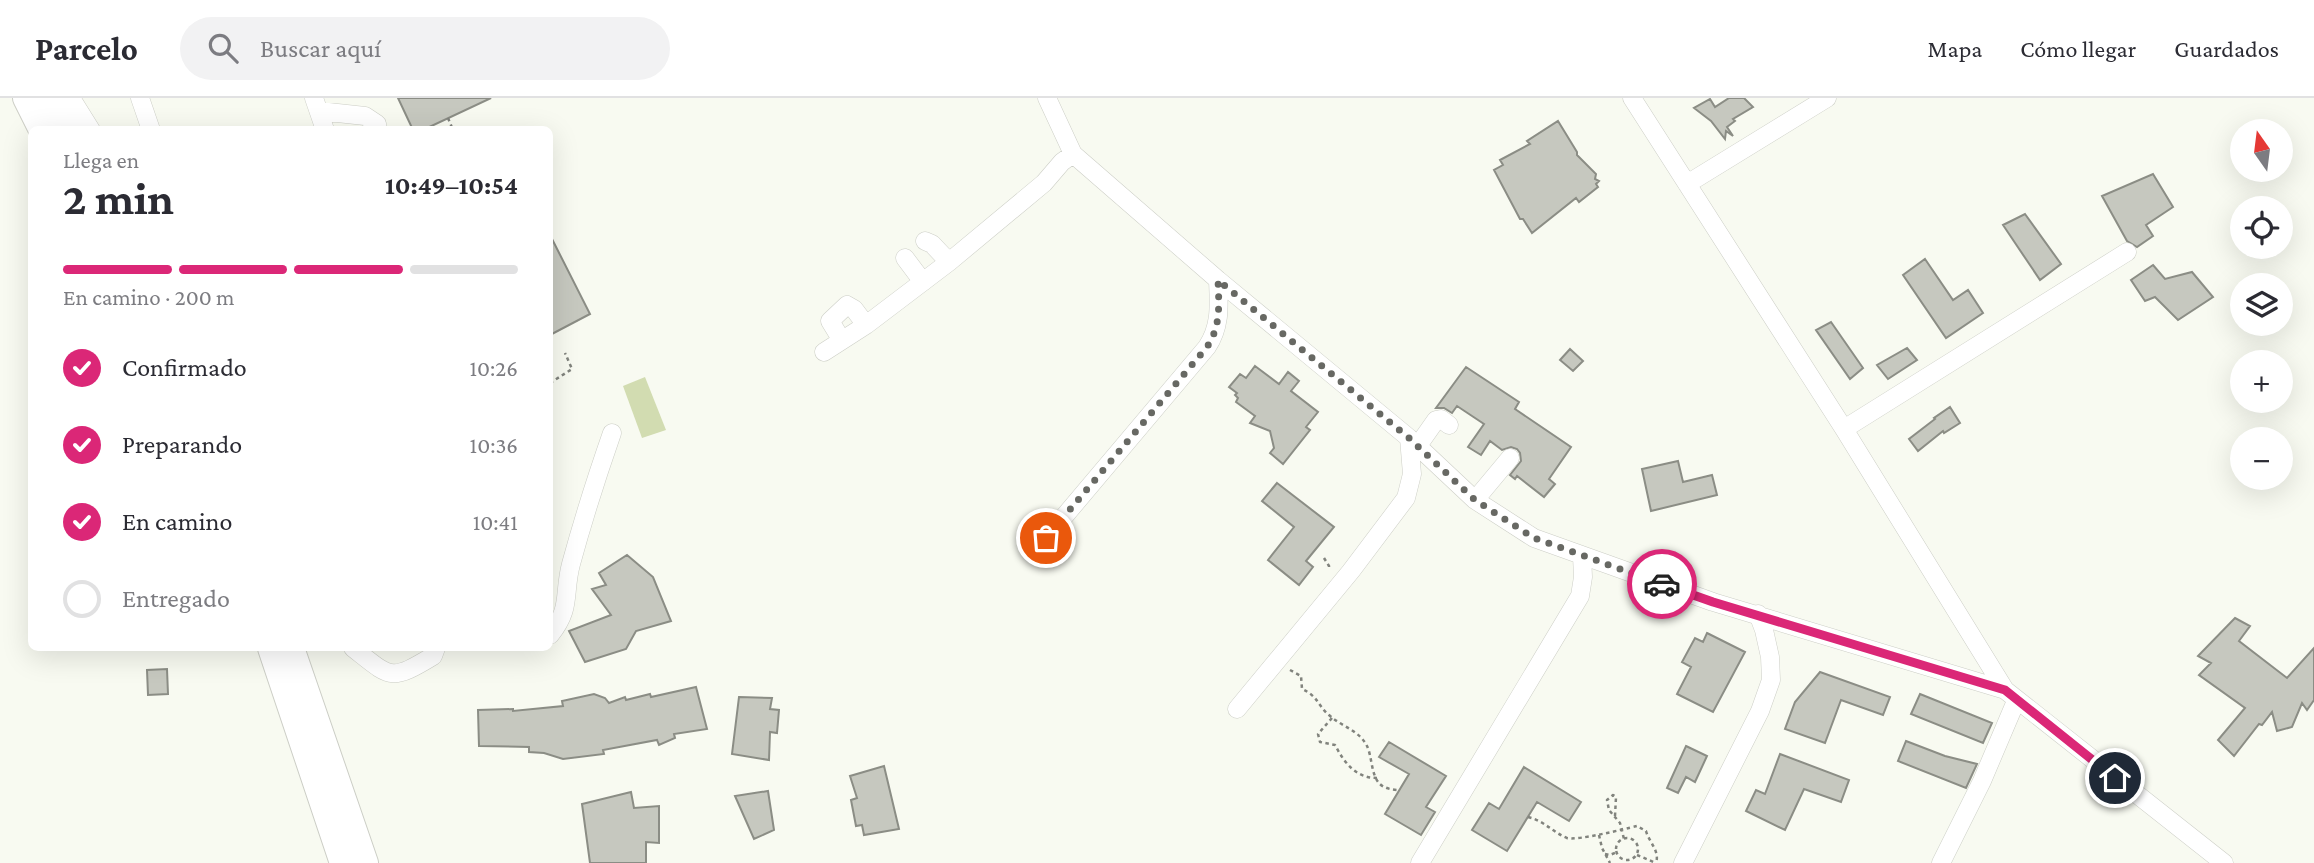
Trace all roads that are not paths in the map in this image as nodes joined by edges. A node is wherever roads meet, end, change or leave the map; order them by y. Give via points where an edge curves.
1 (26, 98) edge
2 (49, 98) edge
3 (71, 98) edge
4 (140, 98) edge
5 (1047, 98) edge
6 (1632, 98) edge
7 (1827, 98) edge
8 (316, 105) edge
9 (350, 106) edge
10 (40, 126) edge
11 (64, 126) edge
12 (88, 126) edge
13 (150, 126) edge
14 (324, 126) edge
15 (377, 126) edge
16 (1073, 154) junction
17 (1687, 184) junction
18 (925, 241) dead end
19 (2127, 252) dead end
20 (905, 258) dead end
21 (949, 262) junction
22 (1218, 280) junction
23 (923, 282) junction
24 (866, 325) junction
25 (841, 339) junction
26 (824, 352) dead end
27 (1449, 425) dead end
28 (1844, 429) junction
29 (612, 433) dead end
30 (1413, 443) junction
31 (1510, 458) dead end
32 (1475, 500) junction
33 (1046, 538) dead end
34 (1582, 556) junction
35 (1758, 614) junction
36 (553, 630) edge
37 (272, 651) edge
38 (293, 651) edge
39 (357, 651) edge
40 (435, 651) edge
41 (2011, 696) junction
42 (1237, 709) dead end
43 (343, 863) edge
44 (365, 863) edge
45 (1420, 863) edge
46 (1683, 863) edge
47 (1941, 863) edge
48 (2224, 863) edge

1 - 10 highway
2 - 11 highway
3 - 12 street
4 - 13 street
5 - 16 street
6 - 17 street
7 - 17 street
8 - 9 street
8 - 14 street
9 - 15 street
16 - 21 street
16 - 22 street
17 - 28 street
18 - 21 street
19 - 28 street
20 - 23 street
21 - 23 street
22 - 30 street
22 - 33 street via 1219,317 1207,347
23 - 24 street
24 - 25 street
24 - 25 street via 847,305 830,321
25 - 26 street
27 - 30 street via 1436,420
28 - 41 street
29 - 36 street via 567,577 565,611
30 - 32 street
30 - 42 street via 1406,498
31 - 32 street
32 - 34 street via 1534,538
34 - 35 street
34 - 45 street via 1580,596
35 - 41 street
35 - 46 street via 1770,657 1770,680 1760,711
37 - 43 highway
38 - 44 highway
39 - 40 street via 392,674 404,673
41 - 47 street via 1982,781
41 - 48 street

